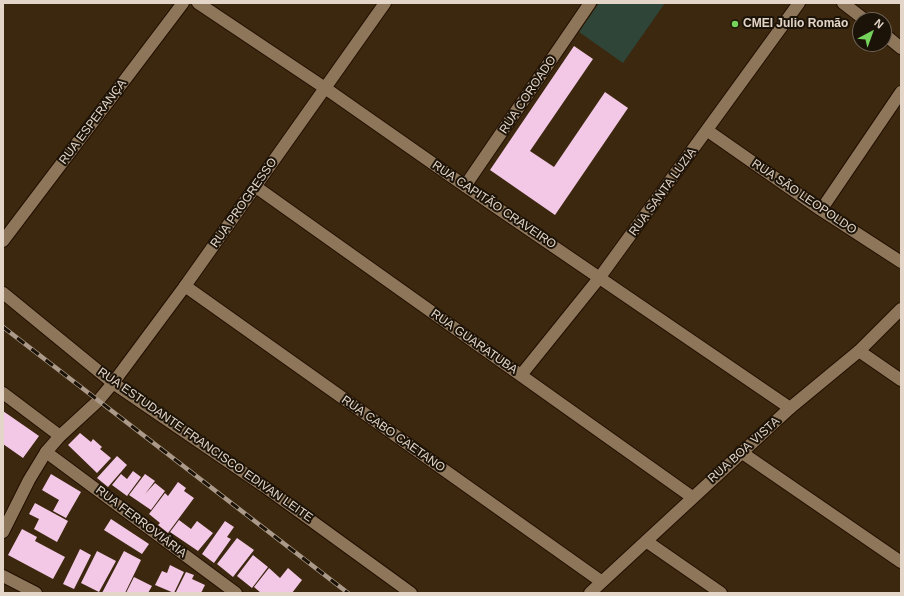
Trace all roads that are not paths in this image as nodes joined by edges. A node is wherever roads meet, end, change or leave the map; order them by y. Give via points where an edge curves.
1 (183, 3) edge
2 (198, 3) edge
3 (385, 3) edge
4 (590, 3) edge
5 (799, 3) edge
6 (844, 3) edge
7 (856, 12) edge
8 (892, 41) edge
9 (901, 48) edge
10 (326, 88) junction
11 (901, 92) edge
12 (708, 131) junction
13 (465, 186) junction
14 (256, 187) junction
15 (821, 210) junction
16 (3, 241) edge
17 (901, 262) edge
18 (600, 277) junction
19 (185, 286) junction
20 (3, 293) edge
21 (901, 309) edge
22 (859, 351) junction
23 (521, 375) junction
24 (901, 380) edge
25 (113, 383) junction
26 (3, 393) edge
27 (790, 408) junction
28 (60, 436) junction
29 (46, 452) junction
30 (741, 452) junction
31 (692, 497) junction
32 (3, 532) edge
33 (646, 541) junction
34 (901, 562) edge
35 (3, 576) edge
36 (602, 582) junction
37 (36, 593) edge
38 (236, 593) edge
39 (411, 593) edge
40 (590, 593) edge
41 (721, 593) edge

1 - 16 street, RUA ESPERANÇA
2 - 10 street, RUA CAPITÃO CRAVEIRO
3 - 10 street, RUA PROGRESSO
4 - 13 street, RUA COROADO
5 - 12 street, RUA SANTA LUZIA
6 - 7 street
8 - 9 street
10 - 13 street, RUA CAPITÃO CRAVEIRO
10 - 14 street, RUA PROGRESSO
11 - 15 street
12 - 15 street, RUA SÃO LEOPOLDO
12 - 18 street, RUA SANTA LUZIA
13 - 18 street, RUA CAPITÃO CRAVEIRO
14 - 19 street, RUA PROGRESSO
14 - 23 street, RUA GUARATUBA
15 - 17 street, RUA SÃO LEOPOLDO
18 - 23 street, RUA SANTA LUZIA
18 - 27 street, RUA CAPITÃO CRAVEIRO
19 - 25 street, RUA PROGRESSO
19 - 36 street, RUA CABO CAETANO
20 - 25 street, RUA ESTUDANTE FRANCISCO EDIVAN LEITE
21 - 22 street, RUA BOA VISTA
22 - 24 street
22 - 27 street, RUA BOA VISTA
23 - 31 street, RUA GUARATUBA
25 - 28 street, RUA PROGRESSO via 98,401
25 - 39 street, RUA ESTUDANTE FRANCISCO EDIVAN LEITE via 265,487
26 - 28 street
27 - 30 street, RUA BOA VISTA
28 - 29 street, RUA PROGRESSO
29 - 32 street, RUA PROGRESSO
29 - 38 street, RUA FERROVIÁRIA
30 - 31 street, RUA BOA VISTA
30 - 34 street
31 - 33 street, RUA BOA VISTA
33 - 36 street, RUA BOA VISTA
33 - 41 street
35 - 37 street
36 - 40 street, RUA BOA VISTA

